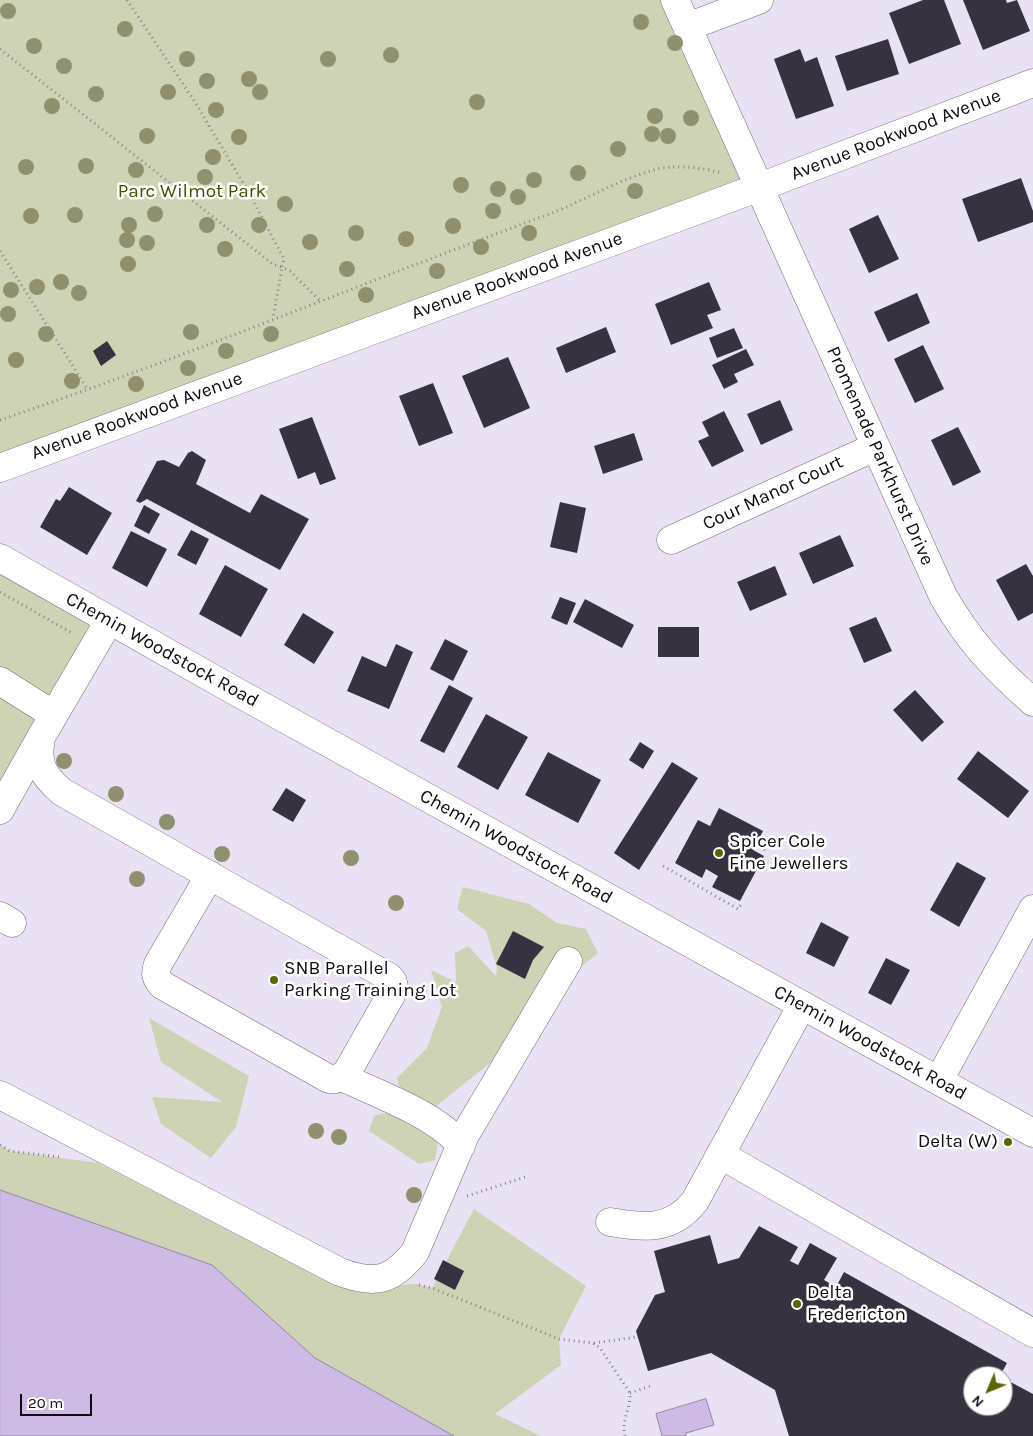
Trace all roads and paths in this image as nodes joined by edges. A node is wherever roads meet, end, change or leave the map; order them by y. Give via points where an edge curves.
1 (126, 0) edge
2 (675, 0) edge
3 (758, 0) edge
4 (687, 27) junction
5 (0, 49) edge
6 (1033, 83) edge
7 (722, 173) dead end
8 (760, 187) junction
9 (0, 251) edge
10 (282, 268) junction
11 (320, 301) junction
12 (272, 319) junction
13 (88, 390) junction
14 (0, 420) edge
15 (875, 447) junction
16 (0, 468) edge
17 (672, 540) dead end
18 (0, 558) edge
19 (0, 592) edge
20 (109, 621) junction
21 (72, 634) dead end
22 (0, 681) edge
23 (1033, 702) edge
24 (47, 726) junction
25 (0, 810) edge
26 (755, 844) dead end
27 (765, 850) dead end
28 (663, 866) dead end
29 (210, 875) junction
30 (742, 903) dead end
31 (1033, 909) edge
32 (568, 961) dead end
33 (802, 1005) junction
34 (342, 1077) junction
35 (939, 1080) junction
36 (0, 1095) edge
37 (1033, 1133) edge
38 (461, 1146) junction
39 (721, 1156) junction
40 (525, 1177) dead end
41 (432, 1212) junction
42 (610, 1222) dead end
43 (1033, 1333) edge
44 (637, 1337) dead end
45 (593, 1344) dead end
46 (651, 1386) dead end
47 (630, 1393) dead end

1 - 10 path via 195,102 250,195 284,259
2 - 4 street, Promenade Parkhurst Drive
3 - 4 street
4 - 8 street, Promenade Parkhurst Drive
5 - 10 path via 274,265
6 - 8 street, Avenue Rookwood Avenue
7 - 11 path via 706,168 673,167 650,171 566,208
8 - 15 street, Promenade Parkhurst Drive
8 - 16 street, Avenue Rookwood Avenue
9 - 13 path
10 - 11 path via 290,270
10 - 12 path
11 - 12 path
12 - 13 path
13 - 14 path
15 - 17 street, Cour Manor Court
15 - 23 street, Promenade Parkhurst Drive via 943,596 958,621 998,672
18 - 20 street, Chemin Woodstock Road
19 - 21 path
20 - 24 street
20 - 33 street, Chemin Woodstock Road
22 - 24 street
24 - 25 street
24 - 29 street via 38,753 41,768 50,782 62,792
26 - 27 path
28 - 30 path via 738,909
29 - 34 street via 393,982 391,994
29 - 34 street via 158,964 156,979 329,1079
31 - 35 street
32 - 38 street
33 - 35 street, Chemin Woodstock Road
33 - 39 street
34 - 38 street via 435,1122 452,1134
35 - 37 street, Chemin Woodstock Road
36 - 41 street via 359,1279 376,1280 393,1274 404,1265 415,1252
38 - 41 street
39 - 42 street via 695,1202 673,1221 634,1226
39 - 43 street
40 - 41 path via 464,1197
44 - 45 path
46 - 47 path

